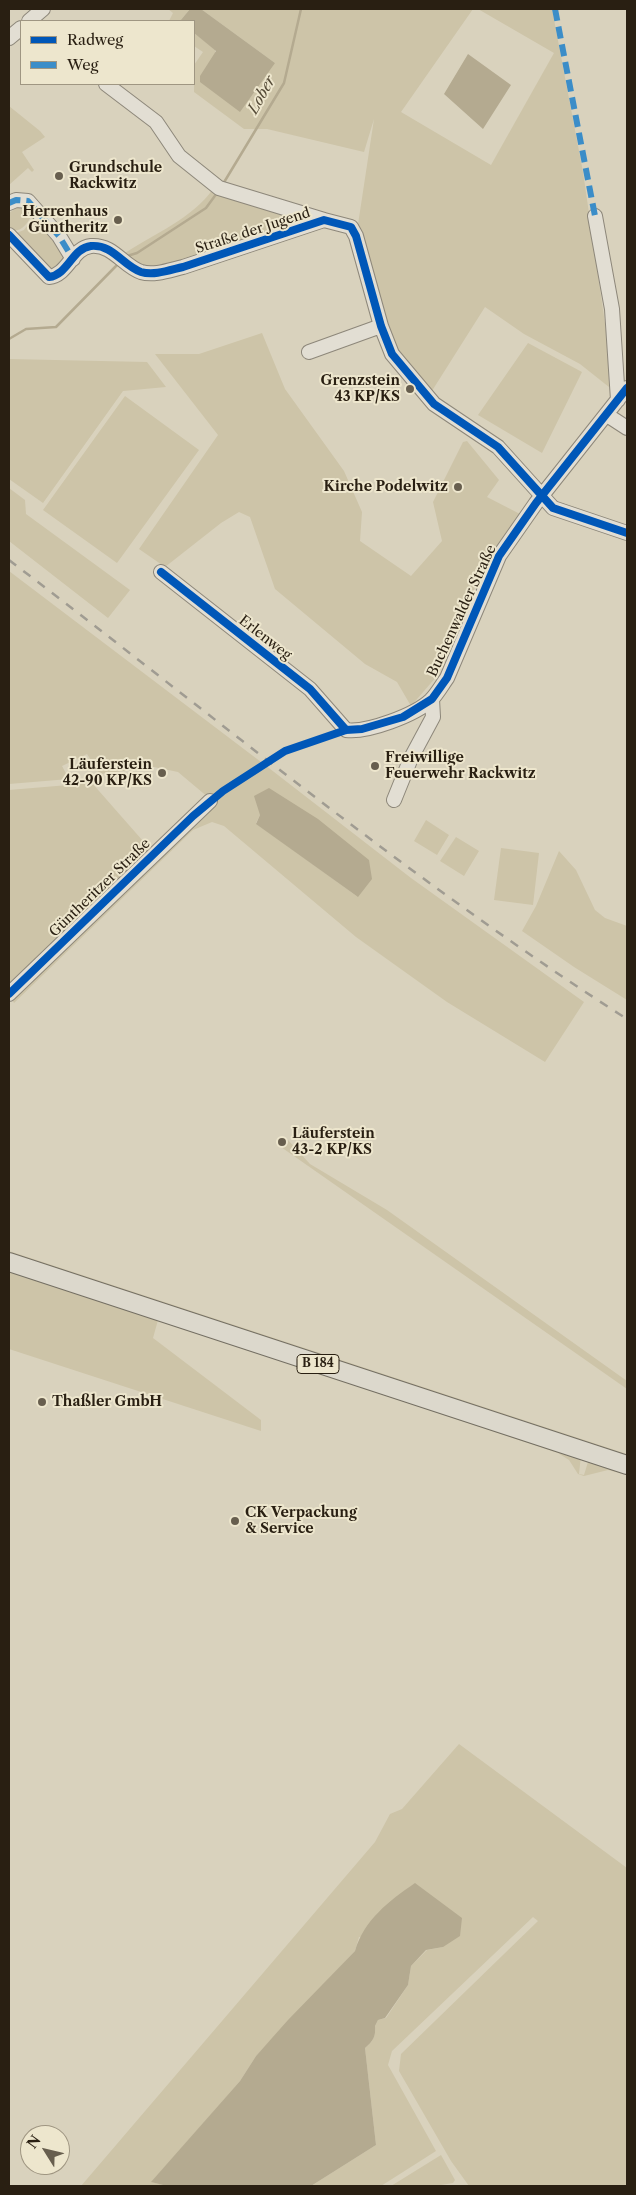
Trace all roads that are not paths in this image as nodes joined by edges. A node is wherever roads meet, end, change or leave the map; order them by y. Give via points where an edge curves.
1 (43, 9) edge
2 (30, 20) edge
3 (20, 29) edge
4 (9, 38) edge
5 (107, 85) edge
6 (9, 203) edge
7 (595, 216) dead end
8 (324, 220) junction
9 (9, 235) edge
10 (73, 259) junction
11 (381, 326) junction
12 (309, 352) dead end
13 (627, 388) edge
14 (618, 400) junction
15 (607, 415) junction
16 (627, 428) edge
17 (543, 496) junction
18 (627, 533) edge
19 (162, 572) dead end
20 (432, 699) junction
21 (346, 730) joint
22 (394, 800) dead end
23 (210, 801) dead end
24 (9, 994) edge
25 (9, 1262) edge
26 (627, 1465) edge

1 - 2 street
3 - 4 street
5 - 8 street via 156,122 179,156 219,188
6 - 10 street via 28,201 59,236
7 - 14 street via 612,309
8 - 10 street, Straße der Jugend via 162,272 140,272 113,252 97,246 82,249
8 - 11 street, Straße der Jugend via 345,225 355,232
9 - 10 street, Straße der Jugend via 49,277 56,277
11 - 12 street
11 - 17 street, Straße der Jugend via 395,359 434,404 498,447
13 - 14 street, Buchenwalder Straße
14 - 15 street, Buchenwalder Straße
15 - 16 street
15 - 17 street, Buchenwalder Straße
17 - 18 street, Straße der Jugend via 560,512
17 - 20 street, Buchenwalder Straße via 499,556 447,678
19 - 21 street, Erlenweg via 310,689
20 - 21 street, Buchenwalder Straße via 403,717 362,729
20 - 22 street via 433,717
23 - 24 street, Güntheritzer Straße
25 - 26 main road, B 184

